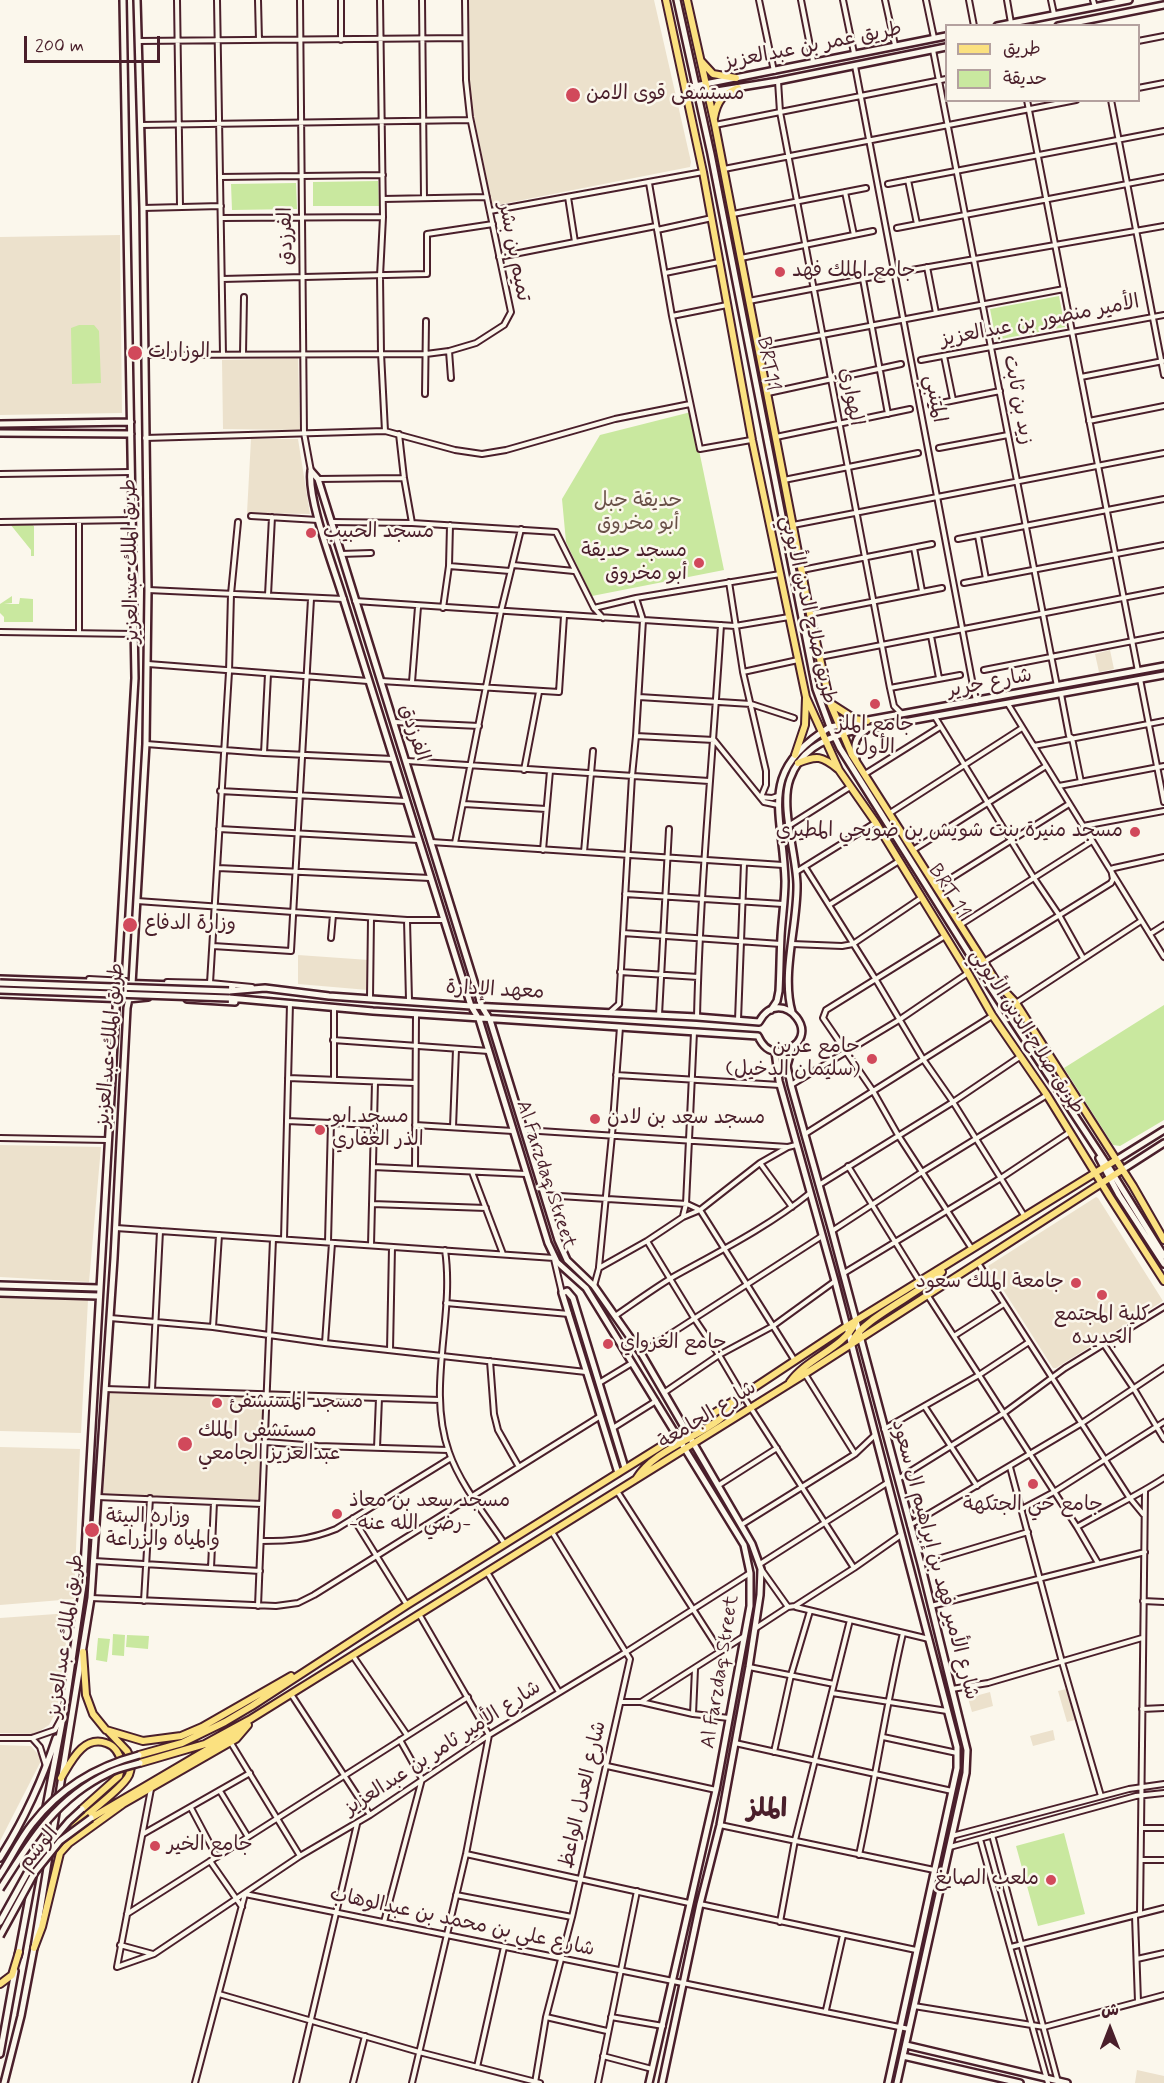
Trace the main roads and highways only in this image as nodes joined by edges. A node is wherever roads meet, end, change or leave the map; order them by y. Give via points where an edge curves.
1 (123, 0) edge
2 (137, 0) edge
3 (666, 0) edge
4 (677, 0) edge
5 (687, 0) edge
6 (1129, 0) edge
7 (1094, 3) edge
8 (1164, 5) edge
9 (1006, 24) edge
10 (1067, 24) edge
11 (945, 36) edge
12 (945, 47) edge
13 (699, 57) junction
14 (736, 78) junction
15 (705, 84) junction
16 (696, 86) junction
17 (685, 88) junction
18 (738, 88) junction
19 (707, 93) junction
20 (698, 94) junction
21 (686, 96) junction
22 (714, 123) junction
23 (105, 422) junction
24 (130, 422) junction
25 (0, 424) edge
26 (0, 433) edge
27 (105, 434) junction
28 (130, 434) junction
29 (1164, 666) edge
30 (1164, 675) edge
31 (806, 697) junction
32 (830, 703) junction
33 (867, 721) junction
34 (838, 726) junction
35 (868, 729) junction
36 (822, 732) junction
37 (832, 732) junction
38 (842, 734) junction
39 (825, 740) junction
40 (795, 755) junction
41 (856, 762) junction
42 (798, 763) junction
43 (839, 770) junction
44 (854, 771) joint
45 (0, 981) edge
46 (95, 982) junction
47 (118, 982) junction
48 (132, 983) junction
49 (150, 984) junction
50 (265, 988) junction
51 (0, 992) edge
52 (151, 997) junction
53 (90, 998) junction
54 (117, 998) junction
55 (128, 999) junction
56 (289, 1003) junction
57 (471, 1006) junction
58 (482, 1006) junction
59 (771, 1010) junction
60 (792, 1012) junction
61 (479, 1019) junction
62 (490, 1020) junction
63 (792, 1048) junction
64 (775, 1052) junction
65 (1164, 1130) edge
66 (1164, 1143) edge
67 (1116, 1160) junction
68 (1106, 1167) junction
69 (1122, 1170) junction
70 (1096, 1174) junction
71 (1111, 1177) junction
72 (1102, 1183) junction
73 (116, 1198) junction
74 (1164, 1240) edge
75 (1164, 1256) edge
76 (1164, 1264) edge
77 (948, 1265) junction
78 (99, 1272) junction
79 (1164, 1281) edge
80 (0, 1285) edge
81 (98, 1288) junction
82 (0, 1293) edge
83 (98, 1296) junction
84 (855, 1322) junction
85 (848, 1330) junction
86 (584, 1334) junction
87 (858, 1335) junction
88 (576, 1338) junction
89 (851, 1344) junction
90 (788, 1385) junction
91 (741, 1396) junction
92 (685, 1430) junction
93 (676, 1435) junction
94 (690, 1437) junction
95 (681, 1442) junction
96 (694, 1444) junction
97 (686, 1449) junction
98 (625, 1468) junction
99 (618, 1473) junction
100 (635, 1480) junction
101 (83, 1652) junction
102 (328, 1656) junction
103 (264, 1710) junction
104 (64, 1714) junction
105 (248, 1725) junction
106 (106, 1730) junction
107 (139, 1755) joint
108 (140, 1763) joint
109 (61, 1778) junction
110 (82, 1809) joint
111 (91, 1818) joint
112 (60, 1842) junction
113 (0, 1858) edge
114 (0, 1875) edge
115 (0, 1889) edge
116 (0, 1922) edge
117 (0, 1936) edge
118 (34, 1948) junction
119 (19, 1952) junction
120 (0, 1984) edge
121 (906, 2045) junction
122 (0, 2054) edge
123 (903, 2056) junction
124 (1048, 2081) edge
125 (1058, 2082) edge
126 (4, 2083) edge
127 (649, 2083) edge
128 (662, 2083) edge
129 (888, 2083) edge
130 (897, 2083) edge
131 (1020, 2083) edge
132 (1067, 2083) edge

1 - 24 main road, طريق الملك عبدالعزيز
2 - 48 main road, طريق الملك عبدالعزيز via 148,664
3 - 17 main road, طريق صلاح الدين الأيوبي
4 - 16 main road, BRT11
5 - 13 main road, طريق صلاح الدين الأيوبي
6 - 7 main road
7 - 9 main road
8 - 10 main road
11 - 14 main road, طريق عمر بن عبدالعزيز
12 - 18 main road, طريق عمر بن عبدالعزيز
13 - 14 main road via 713,74
13 - 15 main road, طريق صلاح الدين الأيوبي
14 - 15 main road, طريق عمر بن عبدالعزيز
15 - 16 main road, طريق عمر بن عبدالعزيز
15 - 19 main road, طريق صلاح الدين الأيوبي
16 - 17 main road, طريق عمر بن عبدالعزيز
16 - 20 main road, BRT11
17 - 21 main road, طريق صلاح الدين الأيوبي
18 - 19 main road, طريق عمر بن عبدالعزيز
18 - 22 main road via 721,98
19 - 20 main road, طريق عمر بن عبدالعزيز
19 - 22 main road, طريق صلاح الدين الأيوبي
20 - 21 main road, طريق عمر بن عبدالعزيز
20 - 37 main road, BRT11 via 816,689
21 - 31 main road, طريق صلاح الدين الأيوبي
22 - 32 main road, طريق صلاح الدين الأيوبي
23 - 24 main road
23 - 25 main road
23 - 27 main road
24 - 28 main road, طريق الملك عبدالعزيز
26 - 27 main road
27 - 28 main road
28 - 47 main road, طريق الملك عبدالعزيز via 135,678
29 - 33 main road, شارع جرير
30 - 35 main road, شارع جرير
31 - 36 main road, طريق صلاح الدين الأيوبي
31 - 40 main road via 805,724
32 - 33 main road via 855,719
32 - 34 main road, طريق صلاح الدين الأيوبي
33 - 34 main road, شارع جرير
34 - 37 main road, شارع جرير
34 - 38 main road, طريق صلاح الدين الأيوبي
35 - 38 main road, شارع جرير
35 - 41 main road via 855,742
36 - 37 main road, شارع جرير
36 - 39 main road, طريق صلاح الدين الأيوبي
36 - 40 main road, شارع جرير
37 - 38 main road, شارع جرير
37 - 39 main road
37 - 44 main road, BRT11
38 - 41 main road, طريق صلاح الدين الأيوبي
39 - 42 main road via 812,747
39 - 43 main road, طريق صلاح الدين الأيوبي
40 - 59 main road via 785,770 778,796 785,885 777,1001
41 - 67 main road, طريق صلاح الدين الأيوبي
42 - 43 main road via 820,758
42 - 60 main road via 786,793 796,872 789,987
43 - 70 main road, طريق صلاح الدين الأيوبي
44 - 68 main road, BRT 11
45 - 46 main road
45 - 50 main road, معهد الإدارة, bridge via 229,991
46 - 47 main road
46 - 53 main road via 96,991
47 - 48 main road
47 - 54 main road, طريق الملك عبدالعزيز
48 - 49 main road
48 - 55 main road, طريق الملك عبدالعزيز
49 - 50 main road
49 - 52 main road
50 - 57 main road, معهد الإدارة
51 - 53 main road
51 - 56 main road, معهد الإدارة, bridge
52 - 55 main road
52 - 56 main road
53 - 54 main road
54 - 55 main road
54 - 78 main road, طريق الملك عبدالعزيز
55 - 73 main road, طريق الملك عبدالعزيز
56 - 61 main road, معهد الإدارة
57 - 58 main road, معهد الإدارة
57 - 58 main road, الفرزدق via 319,520 311,471 318,479
57 - 61 main road, Al Farzdaq Street
58 - 59 main road, معهد الإدارة via 759,1022
58 - 62 main road, Al Farzdaq Street
59 - 60 main road
60 - 63 main road, شارع الأمير فهد بن إبراهيم ال سعود via 800,1020 802,1032
61 - 62 main road, معهد الإدارة
61 - 93 main road, Al Farzdaq Street via 557,1262 585,1287
62 - 64 main road, معهد الإدارة via 758,1036 764,1046
62 - 92 main road, Al Farzdaq Street via 567,1260 594,1286 641,1353
63 - 64 main road
63 - 84 main road, شارع الأمير فهد بن إبراهيم ال سعود via 788,1065 791,1085
64 - 85 main road, شارع الأمير فهد بن إبراهيم ال سعود via 780,1085
65 - 67 main road
66 - 69 main road, شارع الجامعة
67 - 68 main road, شارع الجامعة
67 - 69 main road, طريق صلاح الدين الأيوبي
68 - 70 main road, شارع الجامعة
68 - 71 main road, BRT 11
69 - 71 main road, شارع الجامعة
69 - 74 main road, طريق صلاح الدين الأيوبي
70 - 72 main road, طريق صلاح الدين الأيوبي
70 - 77 main road, شارع الجامعة
71 - 72 main road, شارع الجامعة
71 - 75 main road, BRT 11
71 - 76 main road, BRT 11
72 - 79 main road, طريق صلاح الدين الأيوبي
72 - 87 main road, شارع الجامعة
73 - 78 main road via 110,1275 104,1279
73 - 101 main road, طريق الملك عبدالعزيز via 94,1561
77 - 84 main road, شارع الجامعة
77 - 87 main road via 924,1288
78 - 81 main road, طريق الملك عبدالعزيز
80 - 81 main road
81 - 83 main road, طريق الملك عبدالعزيز
82 - 83 main road
83 - 104 main road, طريق الملك عبدالعزيز via 82,1585
84 - 85 main road, شارع الجامعة
84 - 87 main road, شارع الأمير فهد بن إبراهيم ال سعود
85 - 89 main road, شارع الأمير فهد بن إبراهيم ال سعود
85 - 90 main road via 806,1364
85 - 91 main road, شارع الجامعة
86 - 88 main road
86 - 88 main road via 573,1298 567,1291 562,1293
86 - 98 main road
87 - 89 main road, شارع الجامعة
87 - 121 main road, شارع الأمير فهد بن إبراهيم ال سعود via 921,1564 967,1756
88 - 99 main road
89 - 90 main road, شارع الجامعة
89 - 129 main road, شارع الأمير فهد بن إبراهيم ال سعود via 957,1753 957,1768
90 - 96 main road, شارع الجامعة
91 - 92 main road, شارع الجامعة
91 - 94 main road via 730,1411
92 - 93 main road, شارع الجامعة
92 - 94 main road, Al Farzdaq Street
93 - 95 main road, Al Farzdaq Street
93 - 98 main road, شارع الجامعة
94 - 95 main road
94 - 96 main road, Al Farzdaq Street
95 - 97 main road, Al Farzdaq Street
95 - 100 main road via 644,1468
96 - 97 main road, شارع الجامعة
96 - 128 main road, Al Farzdaq Street via 752,1544 760,1566 749,1667 720,1825
97 - 100 main road, شارع الجامعة
97 - 127 main road, Al Farzdaq Street via 744,1545 750,1573 750,1606 716,1790
98 - 99 main road, شارع الجامعة
99 - 102 main road, شارع الجامعة
100 - 103 main road, شارع الجامعة
101 - 106 main road via 88,1704
101 - 109 main road, طريق الملك عبدالعزيز
102 - 106 main road via 181,1736 143,1741
102 - 107 main road, شارع الجامعة via 225,1722 193,1738
103 - 105 main road
103 - 108 main road via 205,1744
104 - 113 main road via 46,1767
104 - 119 main road, طريق الملك عبدالعزيز
105 - 111 main road
105 - 118 main road via 231,1743 123,1804 69,1843 60,1853
106 - 112 main road via 127,1751 132,1761 129,1774
107 - 114 main road, bridge via 107,1766 67,1788 32,1823
108 - 115 main road, bridge via 110,1772 66,1800 41,1826
109 - 110 main road via 77,1753 91,1742 106,1742 117,1751 122,1764 118,1776
109 - 118 main road, طريق الملك عبدالعزيز
110 - 116 main road, bridge via 31,1866
111 - 112 main road, الوشم, bridge
112 - 117 main road, الوشم, bridge via 35,1872
118 - 126 main road, طريق الملك عبدالعزيز
119 - 120 main road via 12,1975
119 - 122 main road, طريق الملك عبدالعزيز
121 - 123 main road, شارع الأمير فهد بن إبراهيم ال سعود
121 - 124 main road
123 - 130 main road, شارع الأمير فهد بن إبراهيم ال سعود
123 - 131 main road
124 - 125 main road
125 - 132 main road

